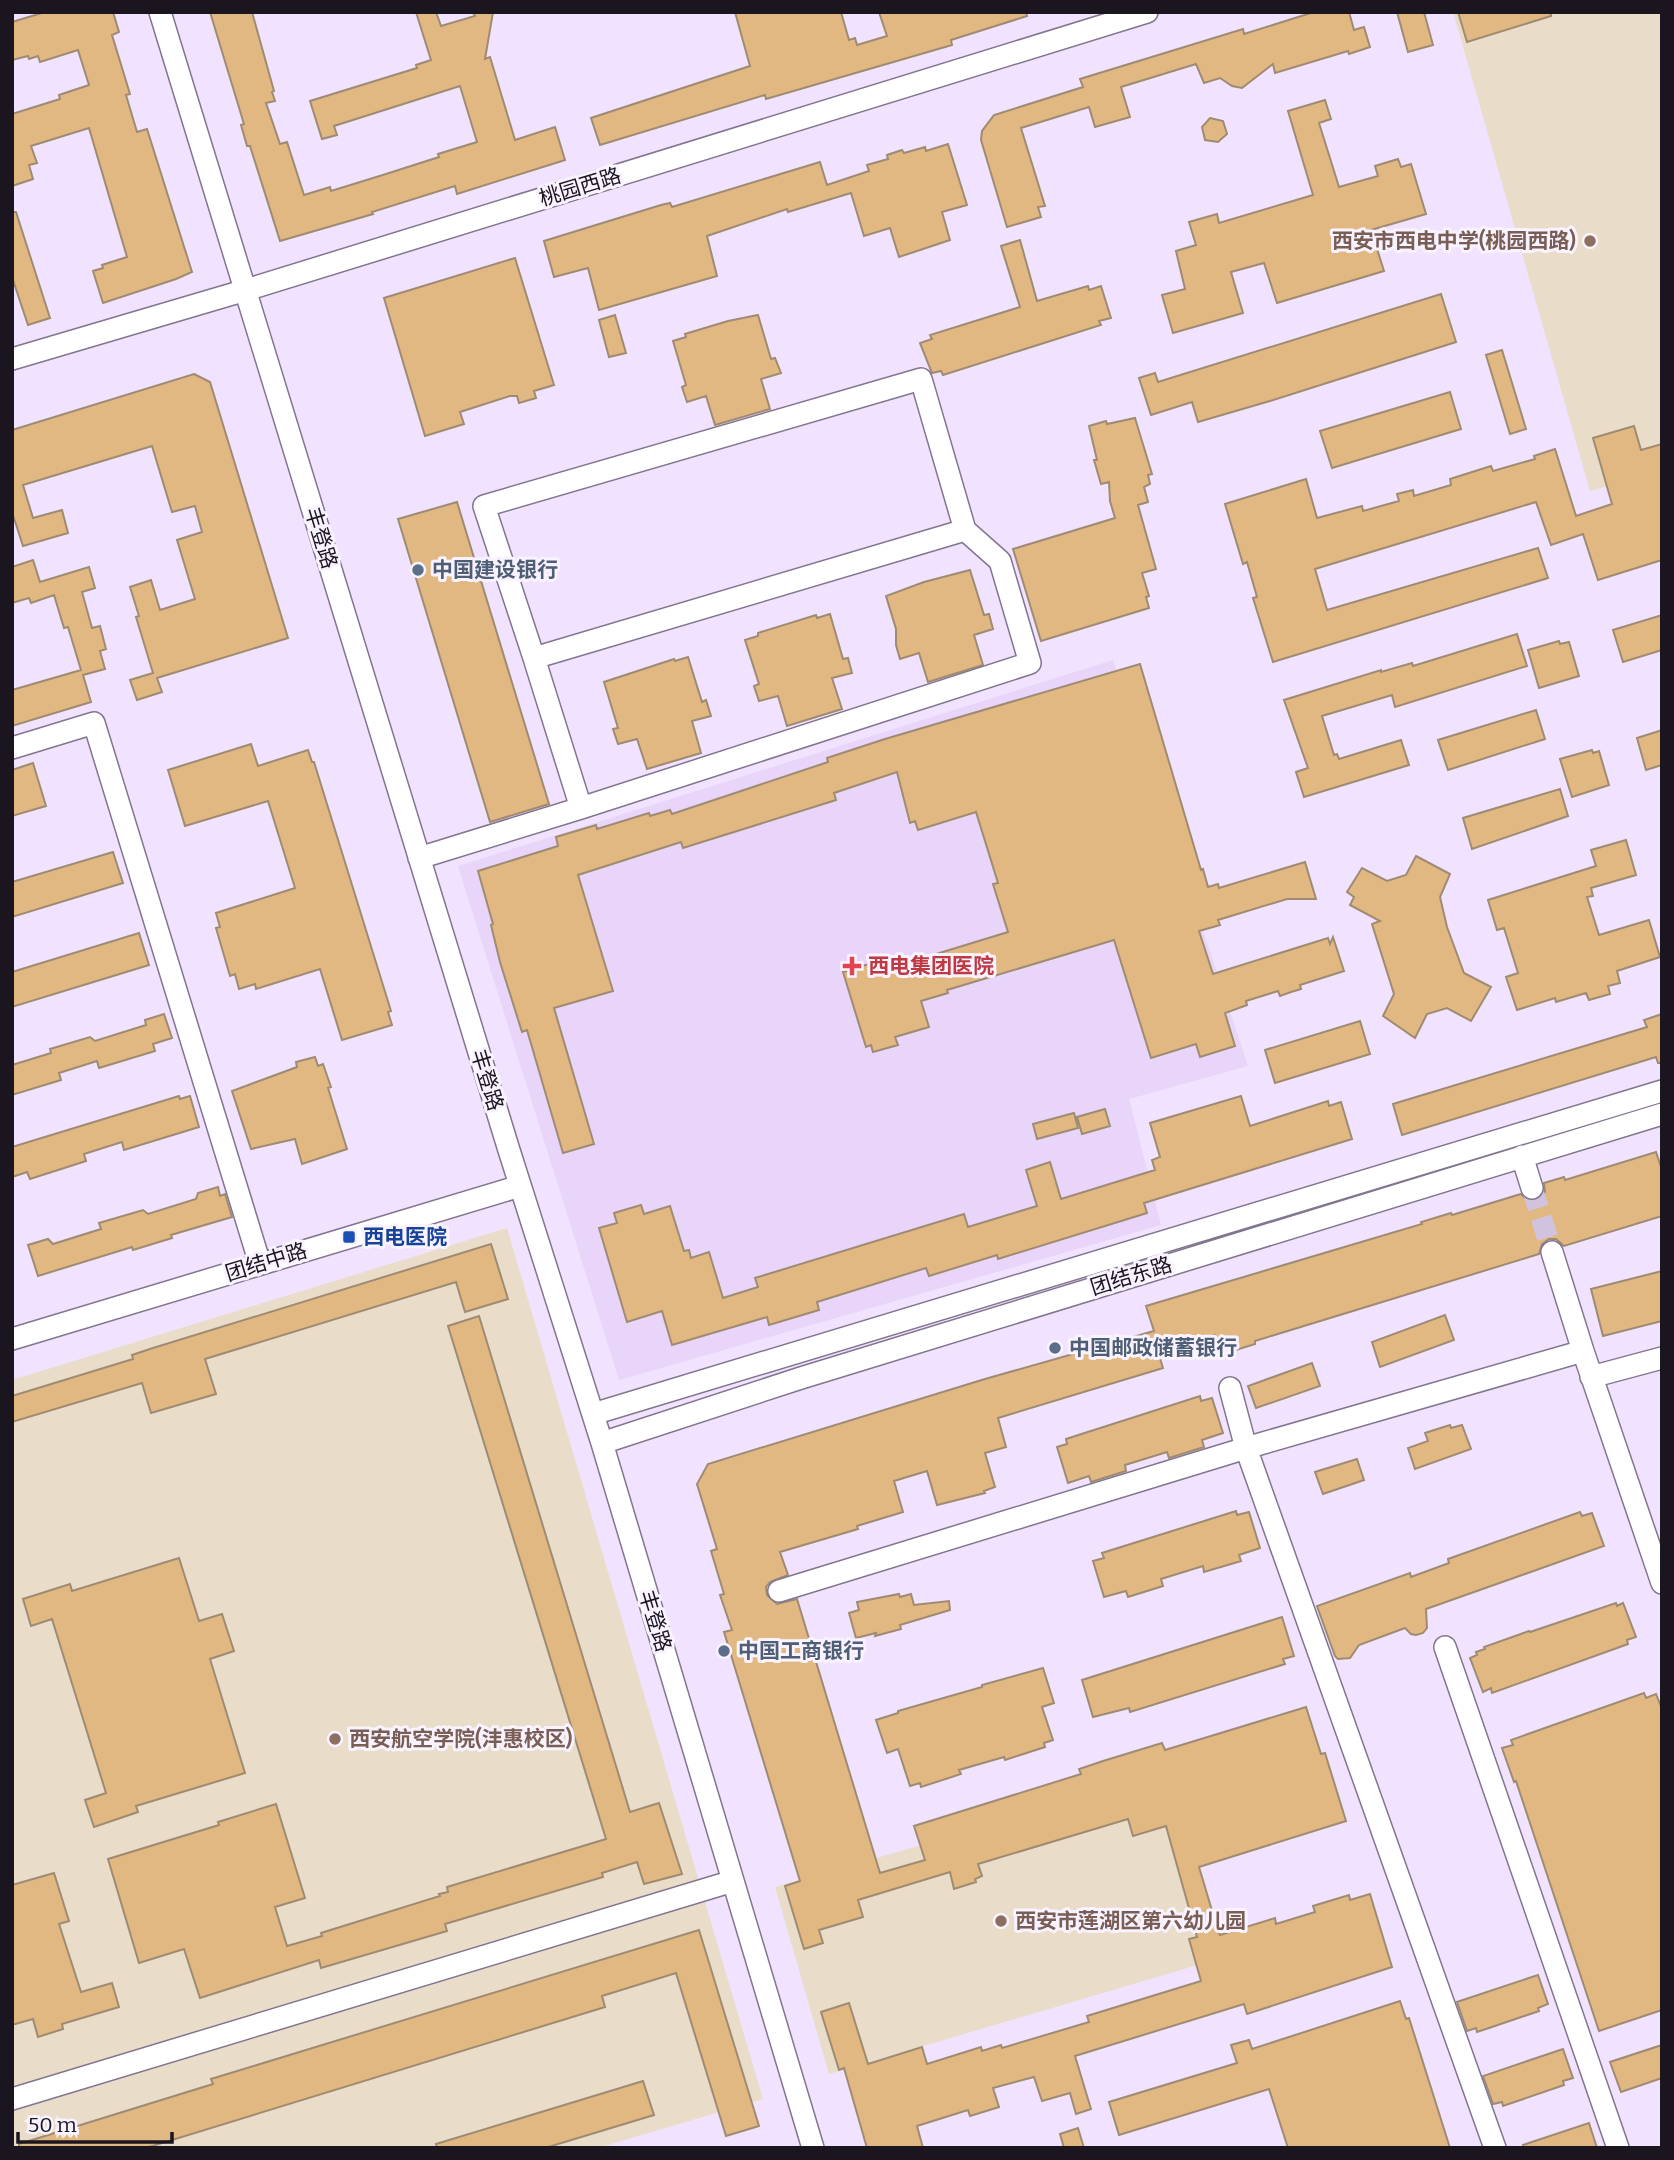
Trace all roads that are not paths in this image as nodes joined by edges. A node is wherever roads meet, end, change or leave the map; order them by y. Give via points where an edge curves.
1 (160, 12) edge
2 (1147, 12) edge
3 (246, 290) junction
4 (12, 359) edge
5 (965, 530) junction
6 (534, 658) junction
7 (12, 748) edge
8 (581, 808) junction
9 (419, 858) junction
10 (1662, 1091) edge
11 (1662, 1114) edge
12 (1522, 1156) junction
13 (520, 1186) junction
14 (1532, 1188) tunnel mouth
15 (1552, 1252) tunnel mouth
16 (260, 1264) junction
17 (12, 1339) edge
18 (1583, 1351) junction
19 (1662, 1359) edge
20 (1591, 1377) junction
21 (1230, 1388) dead end
22 (593, 1414) junction
23 (602, 1443) junction
24 (1246, 1448) junction
25 (1662, 1583) edge
26 (779, 1591) dead end
27 (1445, 1647) dead end
28 (733, 1881) junction
29 (12, 2099) edge
30 (813, 2148) edge
31 (1495, 2148) edge
32 (1618, 2148) edge

1 - 3 street, 丰登路
2 - 3 street, 桃园西路
3 - 4 street, 桃园西路
3 - 9 street, 丰登路
5 - 6 street
5 - 6 street via 921,379 484,506
5 - 8 street via 1000,561 1030,663
6 - 8 street
7 - 16 street via 94,723
8 - 9 street
9 - 13 street, 丰登路
10 - 22 street
11 - 12 street, 团结东路
12 - 14 street
12 - 23 street, 团结东路
13 - 16 street, 团结中路
13 - 22 street, 丰登路
15 - 18 street
16 - 17 street, 团结中路
18 - 20 street
18 - 24 street
19 - 20 street
20 - 25 street
21 - 24 street
22 - 23 street, 丰登路
23 - 28 street, 丰登路
24 - 26 street
24 - 31 street
27 - 32 street
28 - 29 street
28 - 30 street, 丰登路

